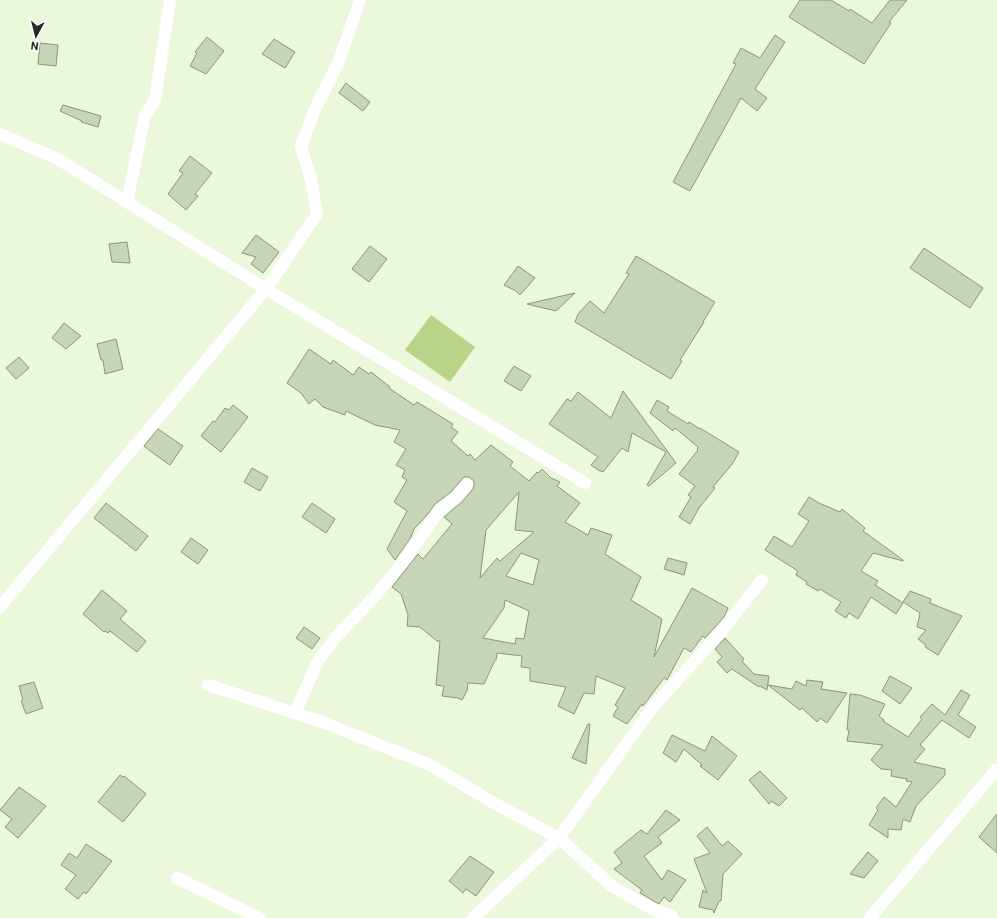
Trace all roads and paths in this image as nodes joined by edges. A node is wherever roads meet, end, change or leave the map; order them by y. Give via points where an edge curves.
1 (170, 0) edge
2 (360, 0) edge
3 (0, 134) edge
4 (127, 202) junction
5 (266, 289) junction
6 (585, 483) dead end
7 (467, 484) dead end
8 (762, 580) dead end
9 (0, 607) edge
10 (208, 685) dead end
11 (295, 713) junction
12 (997, 769) edge
13 (559, 838) junction
14 (177, 878) dead end
15 (259, 918) edge
16 (473, 918) edge
17 (674, 918) edge
18 (870, 918) edge

1 - 4 street via 155,100 145,115
2 - 5 street via 339,61 316,107 301,146 317,214
3 - 4 street via 58,159
4 - 5 street
5 - 6 street
5 - 9 street
7 - 11 street via 440,510 376,595 336,637 318,661
8 - 13 street via 715,638 652,708
10 - 11 street
11 - 13 street via 430,765
12 - 18 street
13 - 16 street
13 - 17 street via 613,887
14 - 15 street

